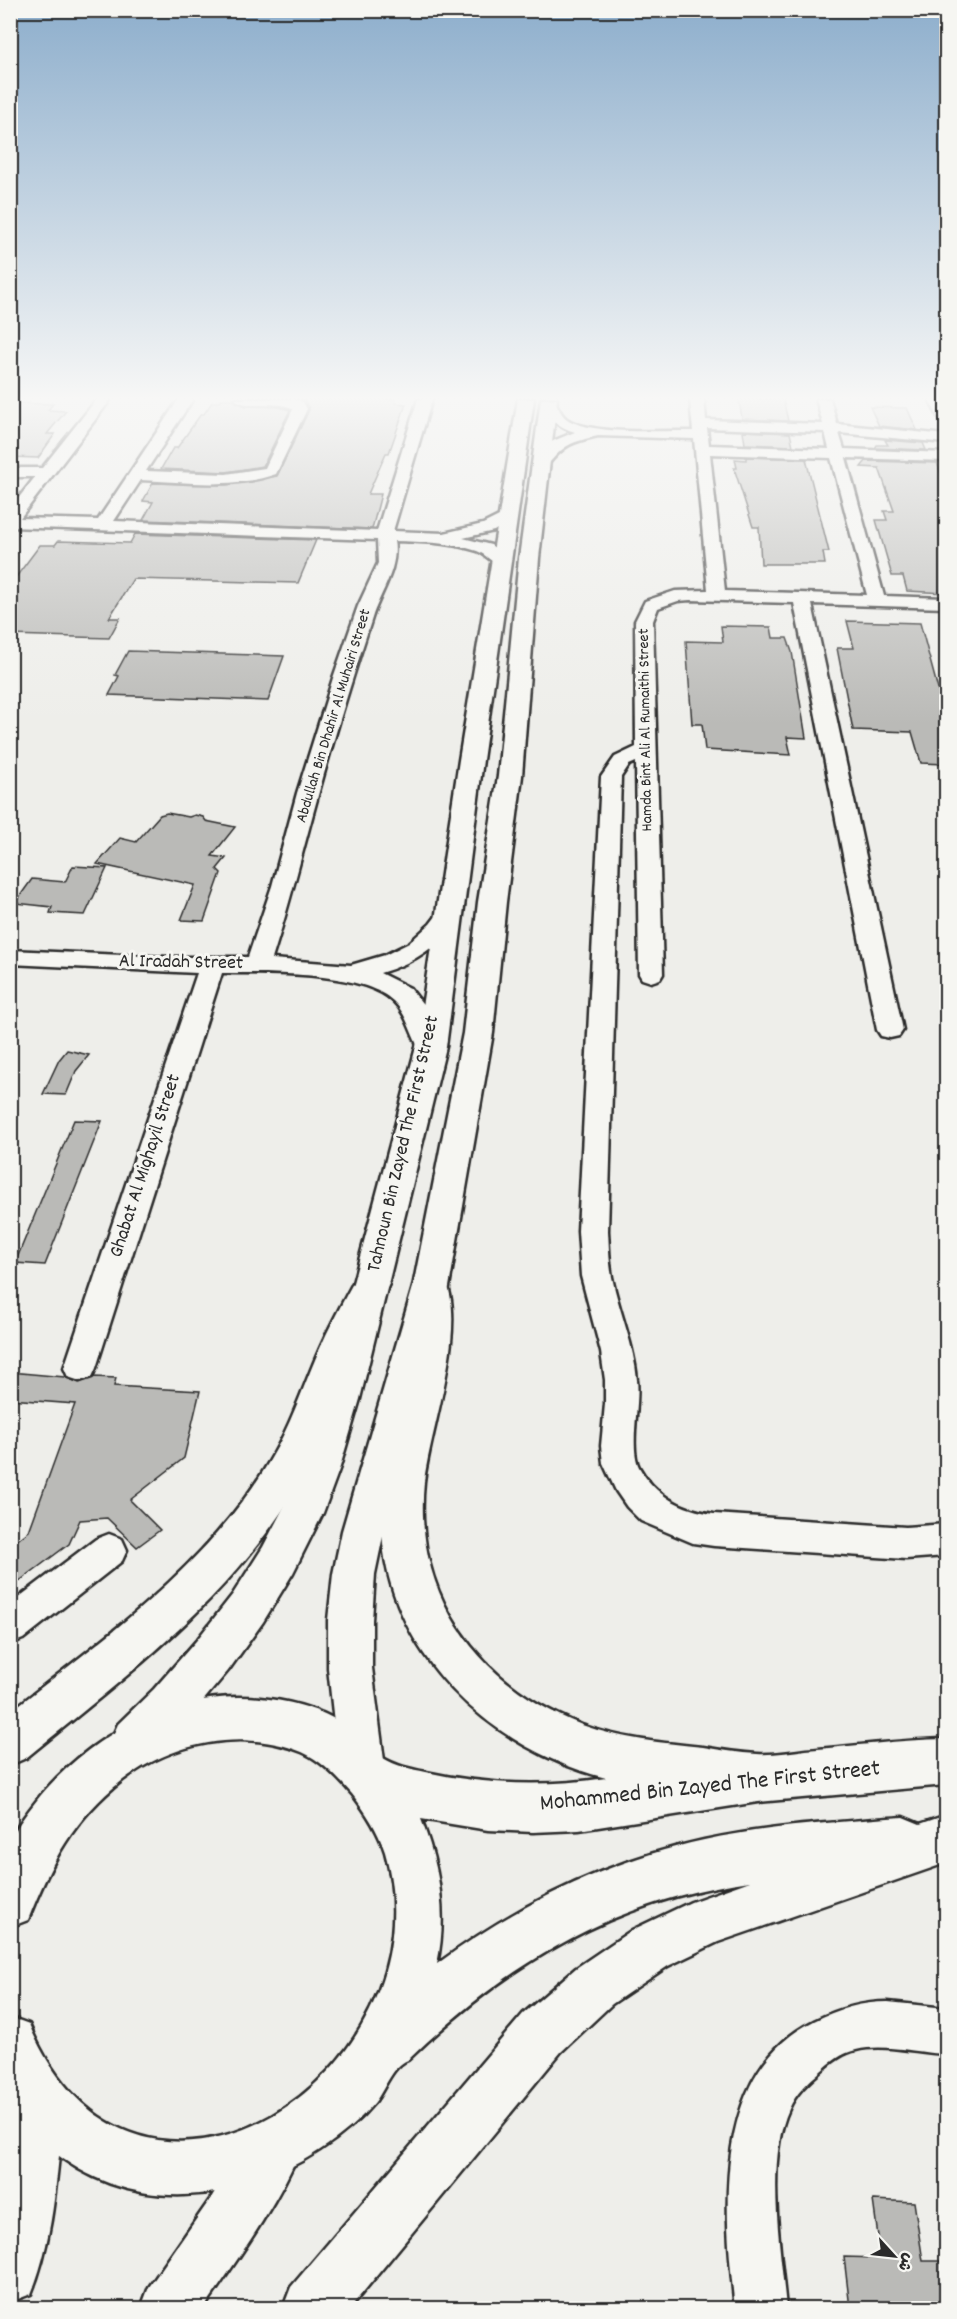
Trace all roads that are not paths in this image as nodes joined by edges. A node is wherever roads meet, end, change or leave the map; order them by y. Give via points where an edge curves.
1 (21, 507) edge
2 (115, 507) edge
3 (392, 507) edge
4 (510, 507) edge
5 (536, 507) edge
6 (708, 507) edge
7 (853, 507) edge
8 (507, 517) junction
9 (10, 521) edge
10 (104, 524) junction
11 (384, 534) junction
12 (442, 538) junction
13 (501, 560) junction
14 (717, 595) junction
15 (802, 598) junction
16 (877, 601) junction
17 (946, 603) edge
18 (647, 750) junction
19 (448, 916) junction
20 (10, 957) edge
21 (212, 964) junction
22 (258, 965) junction
23 (351, 973) junction
24 (651, 974) dead end
25 (890, 1030) dead end
26 (431, 1047) junction
27 (370, 1284) junction
28 (431, 1287) junction
29 (80, 1368) dead end
30 (946, 1540) edge
31 (109, 1550) dead end
32 (10, 1627) edge
33 (10, 1742) edge
34 (122, 1752) junction
35 (946, 1762) edge
36 (366, 1772) junction
37 (758, 1778) junction
38 (59, 1808) junction
39 (946, 1838) edge
40 (10, 1844) edge
41 (10, 1902) edge
42 (946, 2031) edge
43 (10, 2043) edge
44 (379, 2050) junction
45 (27, 2093) edge
46 (273, 2148) junction
47 (10, 2273) edge
48 (170, 2308) edge
49 (312, 2308) edge
50 (760, 2308) edge

1 - 9 street
2 - 10 street
3 - 11 street, Abdullah Bin Dhahir Al Muhairi Street
4 - 8 street, Tahnoun Bin Zayed The First Street
5 - 28 street via 505,820 478,1033
6 - 14 street
7 - 16 street
8 - 12 street via 481,530
8 - 13 street, Tahnoun Bin Zayed The First Street
9 - 10 street
10 - 11 street
11 - 12 street
11 - 22 street, Abdullah Bin Dhahir Al Muhairi Street via 386,563 343,678
12 - 13 street via 485,548
13 - 19 street, Tahnoun Bin Zayed The First Street
14 - 15 street, Hamda Bint Ali Al Rumaithi Street
14 - 18 street, Hamda Bint Ali Al Rumaithi Street via 675,596 651,605 646,611
15 - 16 street, Hamda Bint Ali Al Rumaithi Street
15 - 25 street
16 - 17 street, Hamda Bint Ali Al Rumaithi Street
18 - 24 street, Hamda Bint Ali Al Rumaithi Street
18 - 30 street via 622,761 611,777 593,1231 596,1276 618,1361 622,1404 618,1446 627,1480 654,1510 693,1527 906,1543
19 - 23 street, Al Iradah Street via 428,941 413,952
19 - 26 street, Tahnoun Bin Zayed The First Street
20 - 21 street, Al Iradah Street
21 - 22 street, Al Iradah Street
21 - 29 street, Ghabat Al Mighayil Street
22 - 23 street, Al Iradah Street
23 - 26 street, Al Iradah Street via 401,994 421,1018
26 - 27 street, Tahnoun Bin Zayed The First Street
27 - 33 street via 338,1346 304,1435 256,1516 184,1597
27 - 34 street, Tahnoun Bin Zayed The First Street via 320,1467 278,1560 212,1656
28 - 36 street via 354,1574 350,1668
28 - 37 street via 432,1333 404,1484 403,1540 409,1576 419,1603 443,1647 469,1678 502,1706 540,1730 582,1747 626,1758
31 - 32 street
34 - 36 street via 185,1725 207,1719 250,1717 291,1725 329,1742
34 - 38 street via 89,1777
35 - 37 street, Mohammed Bin Zayed The First Street
36 - 37 street, Mohammed Bin Zayed The First Street via 398,1790 443,1800 534,1808 579,1806
36 - 44 street via 398,1819 415,1871 418,1930 406,1991
38 - 40 street
38 - 41 street via 35,1843
39 - 44 street via 737,1858 642,1881 578,1908 509,1946 446,1989
39 - 49 street via 708,1920 650,1948 594,1986 542,2033
42 - 50 street via 868,2025 833,2034 801,2054 776,2084 760,2122 751,2166
43 - 45 street
44 - 46 street via 350,2090 314,2122
45 - 46 street via 102,2152 142,2166 184,2170 230,2163
45 - 47 street via 19,2238
46 - 48 street

